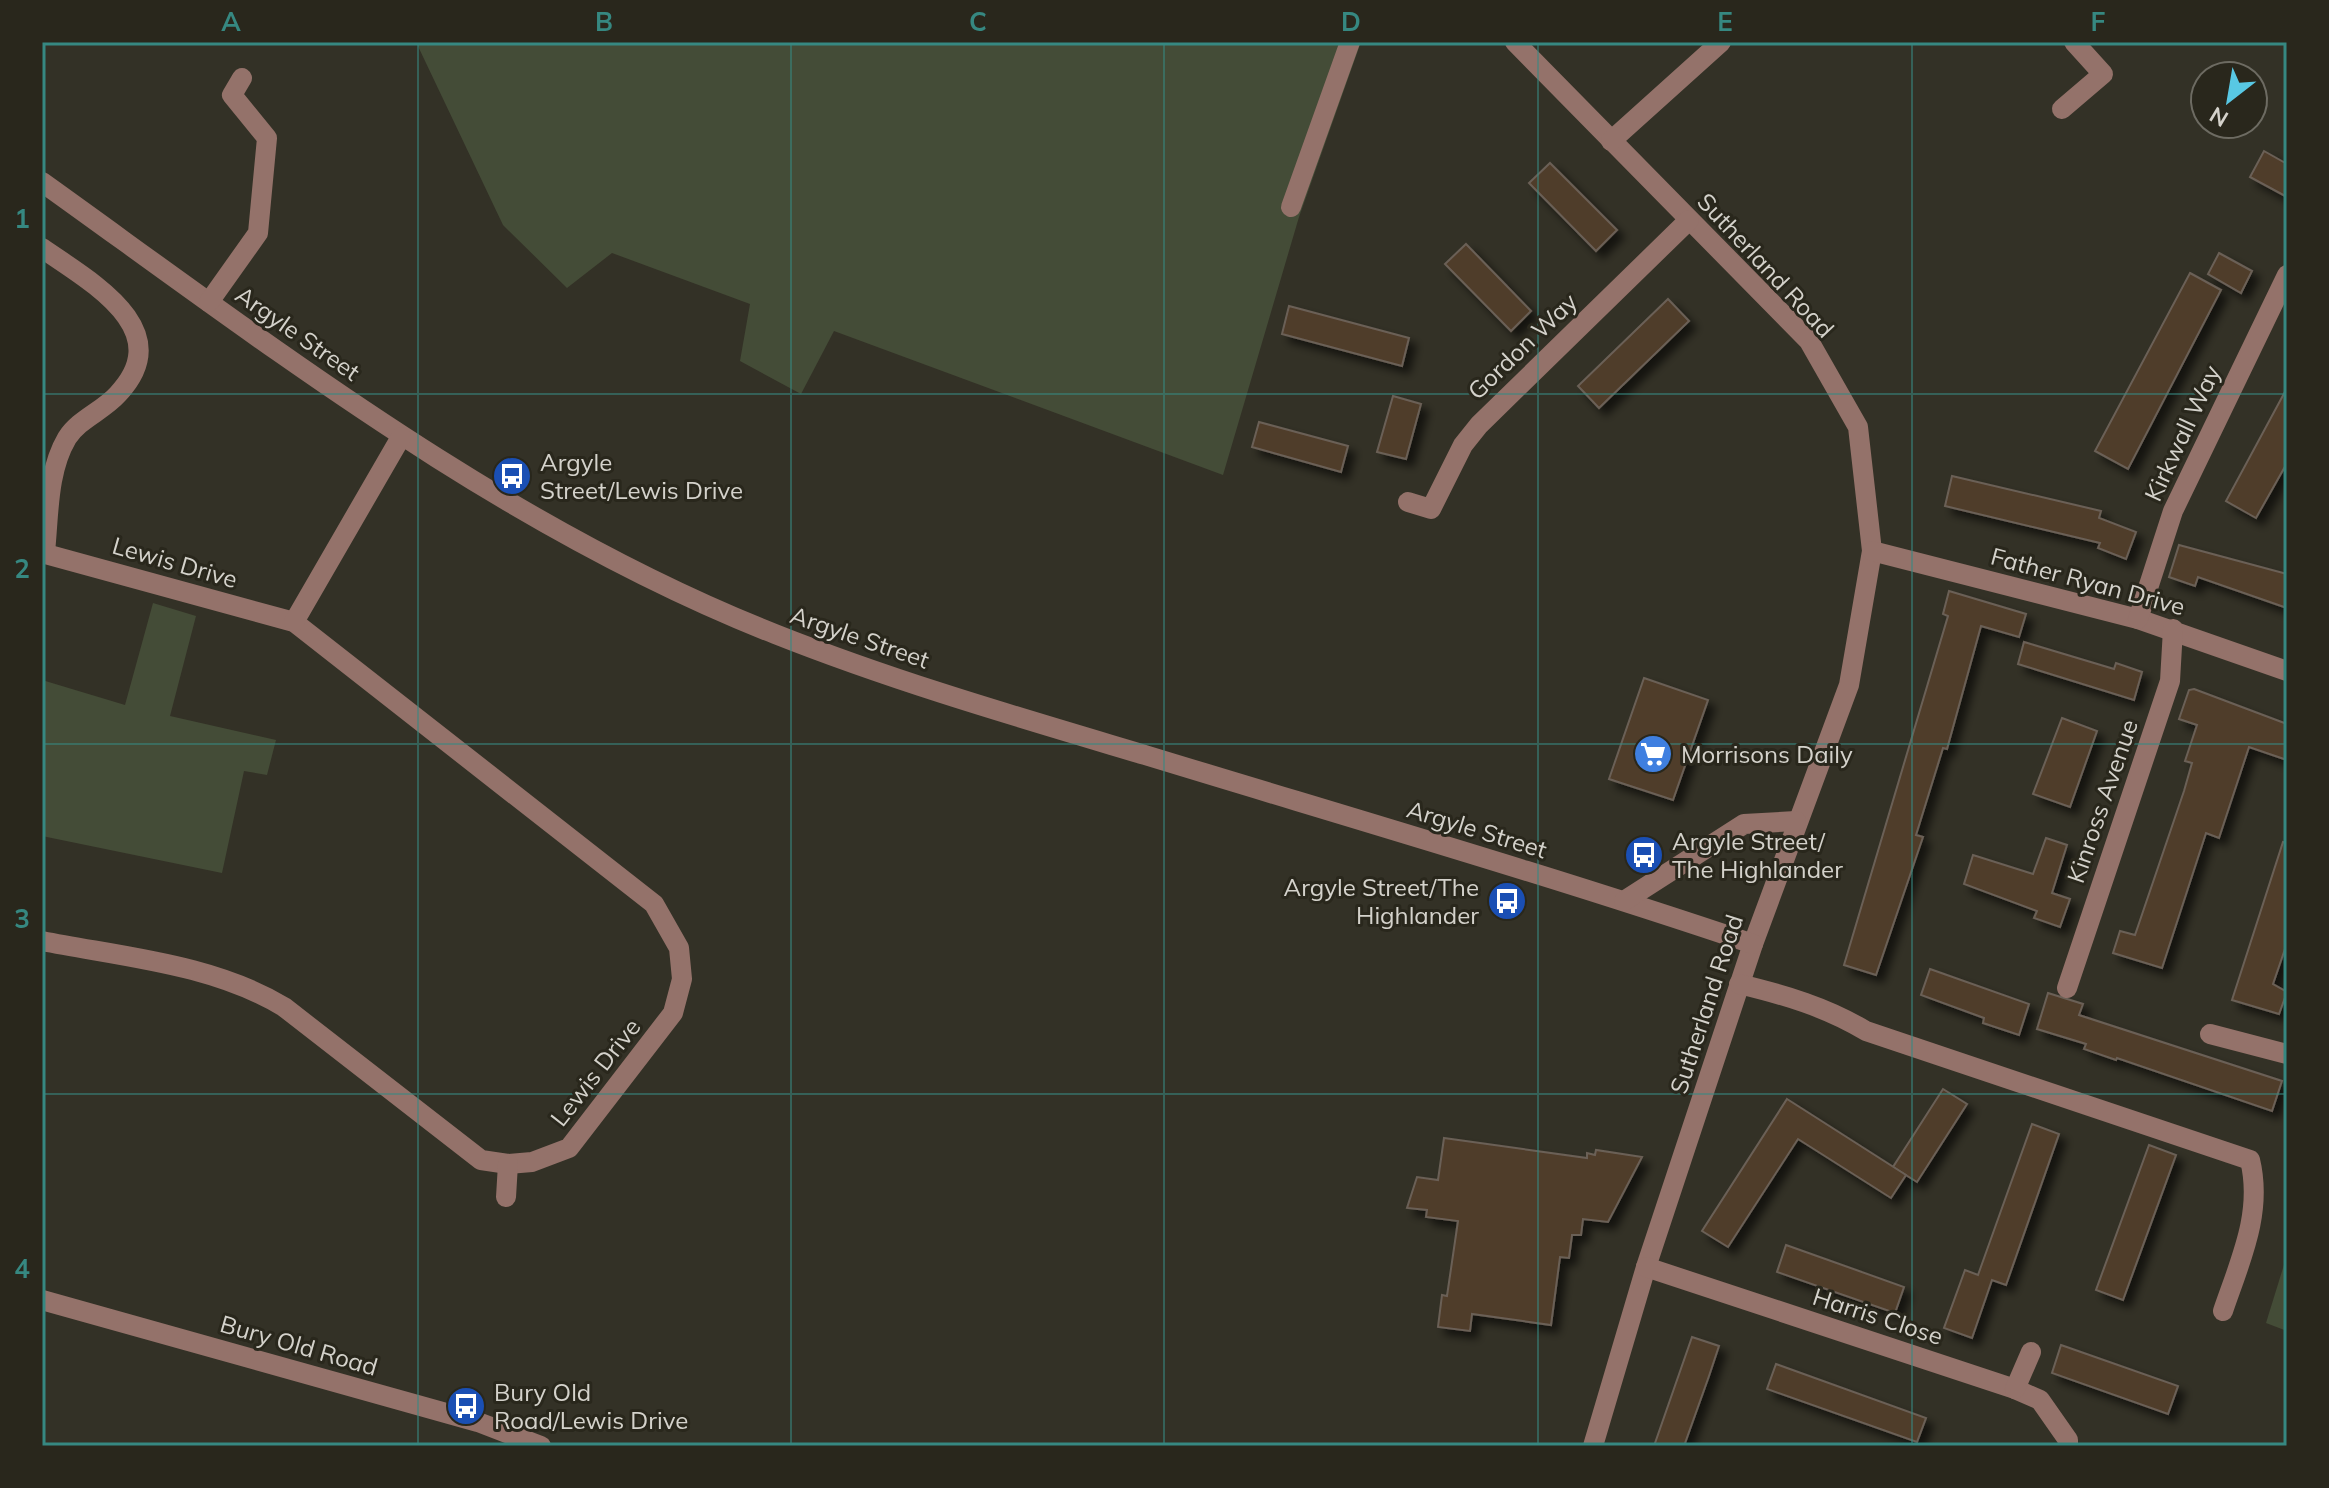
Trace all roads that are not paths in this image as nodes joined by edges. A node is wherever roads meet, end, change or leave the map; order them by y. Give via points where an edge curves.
1 (1350, 42) edge
2 (1515, 42) edge
3 (1721, 42) edge
4 (2074, 42) edge
5 (242, 78) dead end
6 (2062, 109) dead end
7 (1611, 141) junction
8 (42, 182) edge
9 (1291, 207) dead end
10 (1689, 220) junction
11 (42, 248) edge
12 (2287, 275) edge
13 (209, 302) junction
14 (401, 437) junction
15 (1408, 502) dead end
16 (1872, 551) junction
17 (44, 552) edge
18 (2138, 619) junction
19 (294, 622) junction
20 (2173, 629) junction
21 (2287, 671) edge
22 (1796, 821) junction
23 (1624, 901) junction
24 (42, 941) edge
25 (1753, 944) junction
26 (1739, 984) junction
27 (2067, 988) dead end
28 (2210, 1034) dead end
29 (2287, 1054) edge
30 (508, 1164) junction
31 (506, 1197) dead end
32 (1646, 1267) junction
33 (42, 1300) edge
34 (2223, 1311) dead end
35 (2031, 1352) dead end
36 (2015, 1389) junction
37 (541, 1446) edge
38 (1593, 1446) edge
39 (2068, 1446) edge

1 - 9 street
2 - 7 street, Sutherland Road
3 - 7 street
4 - 6 street via 2103,74
5 - 13 street via 232,95 267,138 258,233
7 - 10 street, Sutherland Road
8 - 13 street, Argyle Street
10 - 15 street, Gordon Way via 1479,425 1431,509
10 - 16 street, Sutherland Road via 1809,341 1858,427
11 - 17 street via 131,318 138,358 134,375 116,396 67,439 55,466
12 - 18 street, Kirkwall Way via 2173,511
13 - 14 street, Argyle Street
14 - 19 street
14 - 23 street, Argyle Street via 550,525 774,634 940,692
16 - 18 street, Father Ryan Drive
16 - 22 street, Sutherland Road via 1849,685
17 - 19 street, Lewis Drive
18 - 20 street, Father Ryan Drive
19 - 30 street, Lewis Drive via 654,904 679,948 682,979 673,1013 641,1059 569,1148 532,1162
20 - 21 street, Father Ryan Drive
20 - 27 street, Kinross Avenue via 2170,681
22 - 23 street via 1744,824
22 - 25 street, Sutherland Road
23 - 25 street, Argyle Street
24 - 30 street, Lewis Drive via 225,978 255,990 284,1007 457,1145 481,1160
25 - 26 street, Sutherland Road
26 - 32 street, Sutherland Road
26 - 34 street via 1794,997 1866,1031 2250,1160 2256,1187 2252,1224
28 - 29 street
30 - 31 street
32 - 36 street, Harris Close
32 - 38 street, Sutherland Road
33 - 37 street, Bury Old Road via 478,1422
35 - 36 street
36 - 39 street, Harris Close via 2040,1400

